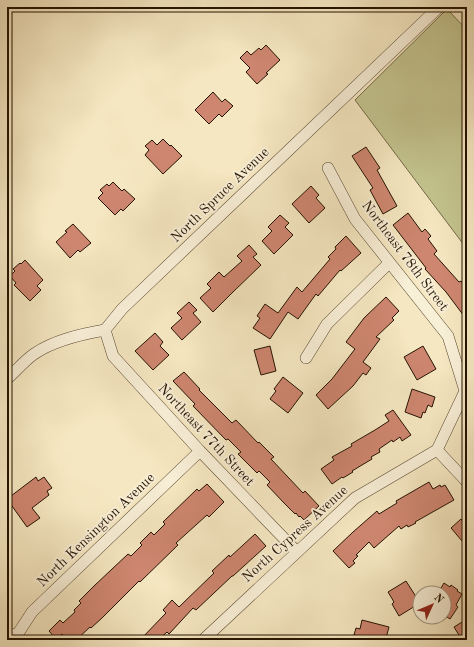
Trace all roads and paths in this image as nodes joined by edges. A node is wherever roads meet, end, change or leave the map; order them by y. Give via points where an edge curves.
1 (439, 7) edge
2 (328, 168) dead end
3 (389, 263) junction
4 (105, 330) junction
5 (306, 358) dead end
6 (7, 379) edge
7 (437, 450) junction
8 (200, 451) junction
9 (467, 482) edge
10 (297, 552) junction
11 (14, 636) edge
12 (203, 640) edge

1 - 4 street, North Spruce Avenue via 122,309
2 - 3 street, Northeast 78th Street via 354,218
3 - 5 street via 327,324
3 - 7 street, Northeast 78th Street via 448,336 465,391
4 - 6 street via 81,334 44,348
4 - 8 street, Northeast 77th Street via 113,356
7 - 9 street
7 - 10 street, North Cypress Avenue via 355,498
8 - 10 street, Northeast 77th Street
8 - 11 street, North Kensington Avenue via 32,612
10 - 12 street, North Cypress Avenue

